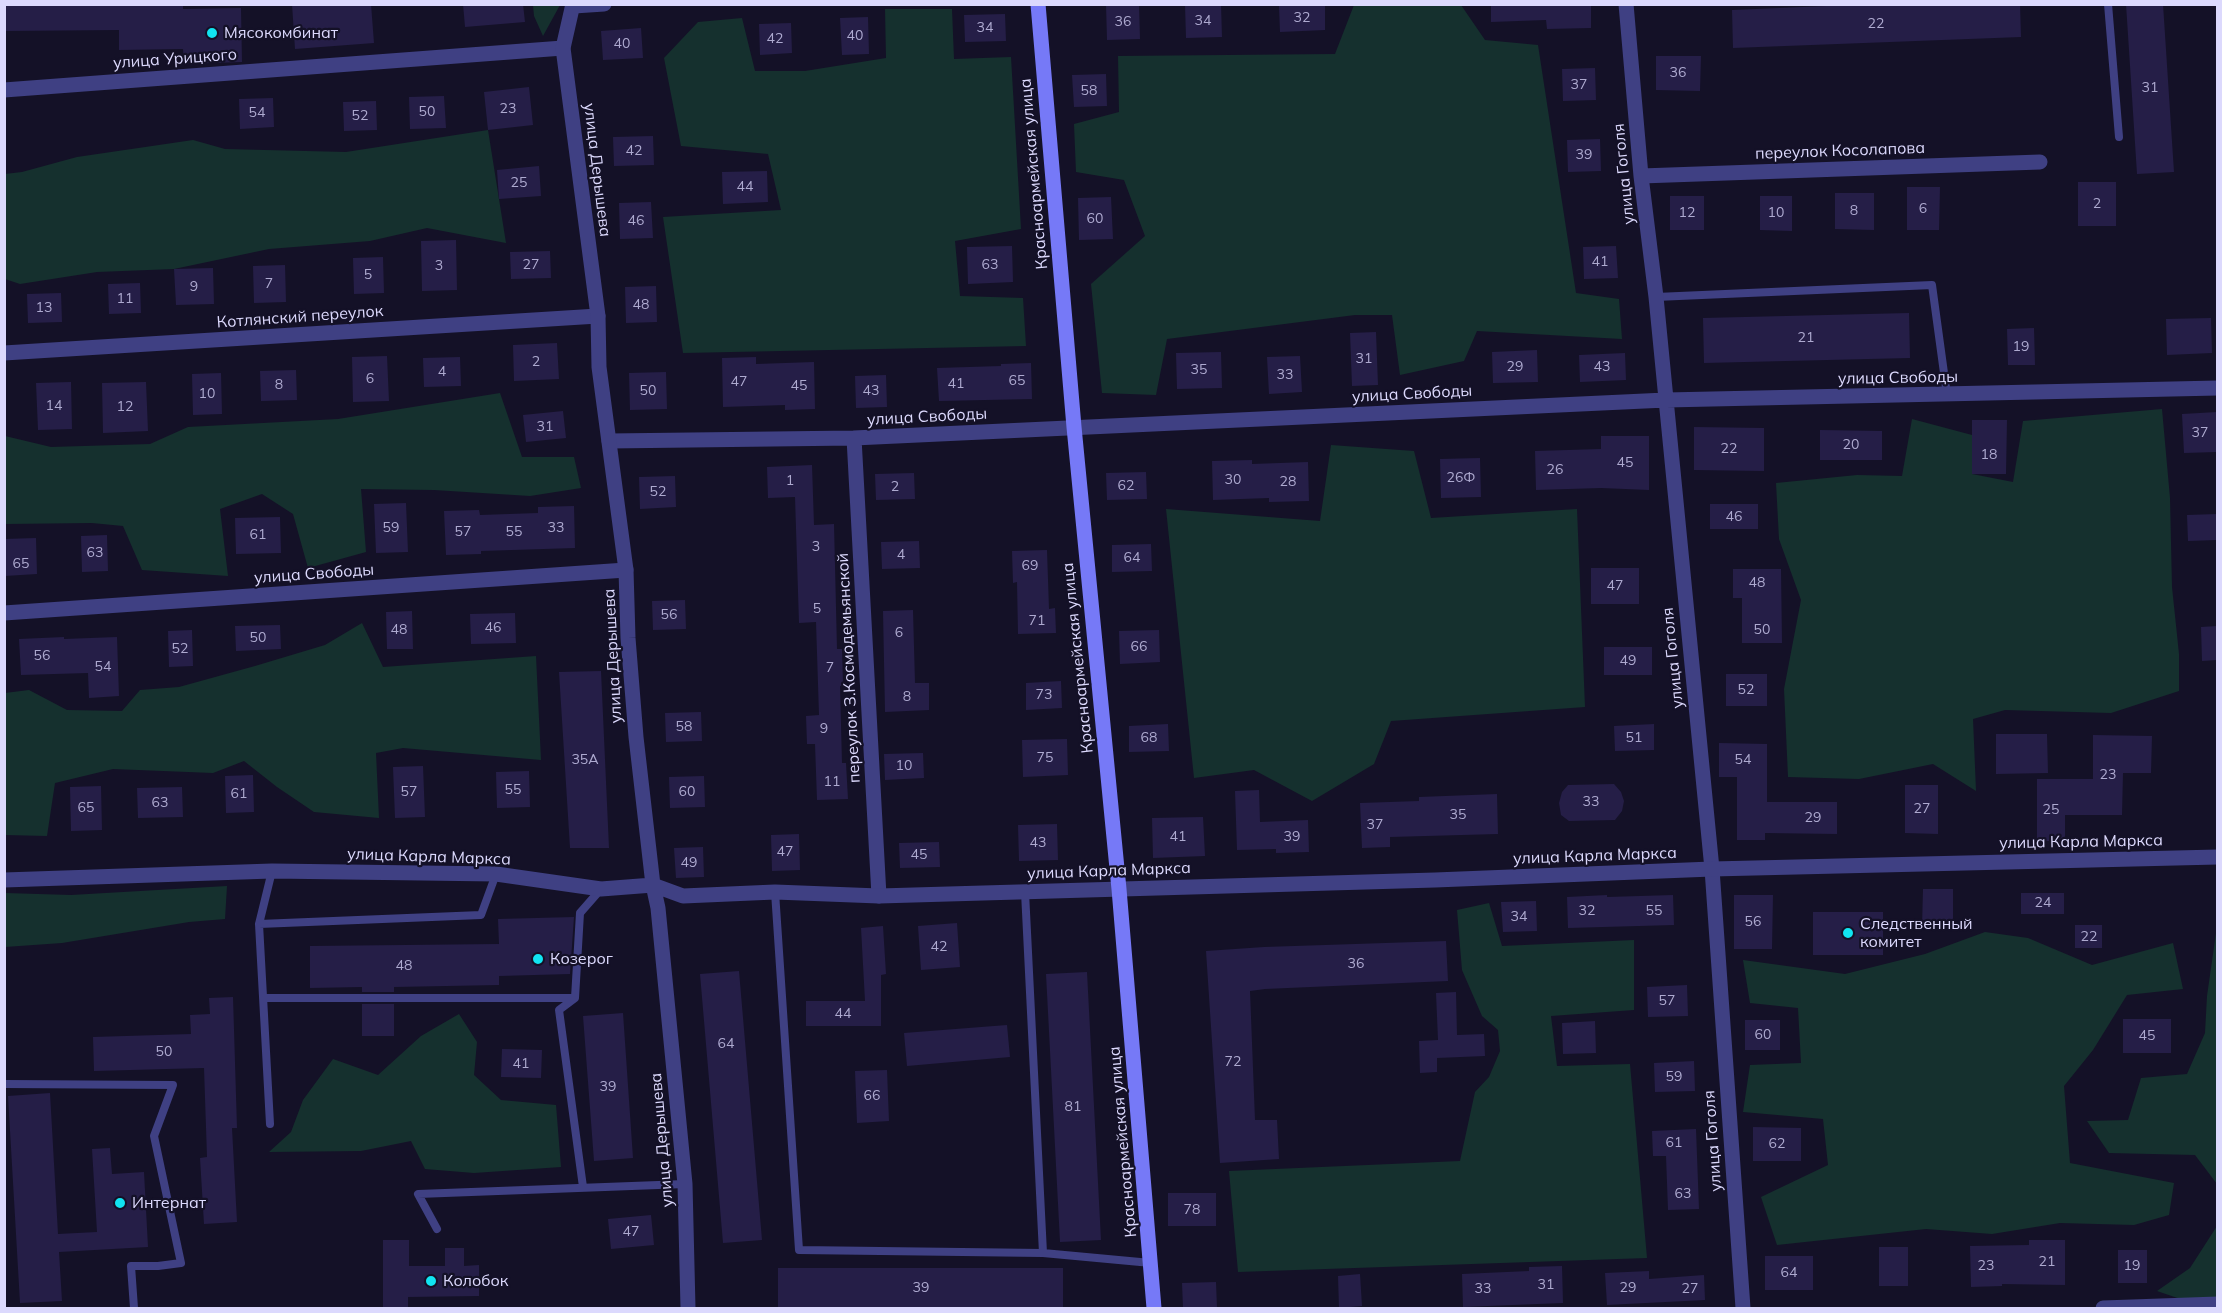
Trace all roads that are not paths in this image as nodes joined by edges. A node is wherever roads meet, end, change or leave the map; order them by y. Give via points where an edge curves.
1 (604, 4) edge
2 (1038, 4) edge
3 (1626, 4) edge
4 (2108, 4) edge
5 (574, 5) edge
6 (563, 48) junction
7 (4, 90) edge
8 (2119, 137) dead end
9 (2040, 162) dead end
10 (1641, 176) junction
11 (1656, 297) junction
12 (598, 316) junction
13 (4, 353) edge
14 (2217, 388) edge
15 (1947, 395) junction
16 (1666, 400) junction
17 (1074, 427) junction
18 (854, 438) junction
19 (609, 441) junction
20 (626, 570) junction
21 (4, 613) edge
22 (2217, 857) edge
23 (1712, 869) junction
24 (272, 871) junction
25 (496, 874) junction
26 (4, 880) edge
27 (653, 885) junction
28 (601, 889) junction
29 (1119, 889) junction
30 (775, 892) junction
31 (1025, 892) junction
32 (879, 896) junction
33 (259, 924) junction
34 (264, 998) junction
35 (575, 998) junction
36 (4, 1084) edge
37 (270, 1124) dead end
38 (685, 1184) junction
39 (583, 1187) junction
40 (437, 1229) dead end
41 (1043, 1253) junction
42 (1151, 1263) junction
43 (2217, 1304) edge
44 (134, 1308) edge
45 (688, 1308) edge
46 (1154, 1308) edge
47 (1743, 1308) edge
48 (2103, 1308) edge

1 - 5 street
2 - 17 main road, Красноармейская улица
3 - 10 street, улица Гоголя
4 - 8 lane
5 - 6 street, улица Дерышева
6 - 7 street, улица Урицкого
6 - 12 street, улица Дерышева
9 - 10 street, переулок Косолапова
10 - 11 street, улица Гоголя
11 - 15 lane via 1932,285
11 - 16 street, улица Гоголя
12 - 13 street, Котлянский переулок
12 - 19 street, улица Дерышева via 599,367
14 - 15 street, улица Свободы
15 - 16 street, улица Свободы
16 - 17 street, улица Свободы
16 - 23 street, улица Гоголя
17 - 18 street, улица Свободы
17 - 29 main road, Красноармейская улица
18 - 19 street, улица Свободы
18 - 32 street, переулок З.Космодемьянской
19 - 20 street, улица Дерышева
20 - 21 street, улица Свободы
20 - 27 street, улица Дерышева via 636,737
22 - 23 street, улица Карла Маркса
23 - 29 street, улица Карла Маркса
23 - 47 street, улица Гоголя
24 - 25 street, улица Карла Маркса
24 - 26 street, улица Карла Маркса
24 - 33 lane
25 - 28 street, улица Карла Маркса
25 - 33 lane via 481,915
27 - 28 street, улица Карла Маркса
27 - 30 street, улица Карла Маркса via 683,896
27 - 38 street, улица Дерышева
28 - 35 lane via 580,913
29 - 31 street, улица Карла Маркса
29 - 42 main road, Красноармейская улица
30 - 32 street, улица Карла Маркса
30 - 41 lane via 799,1250
31 - 32 street, улица Карла Маркса
31 - 41 lane
33 - 34 lane
34 - 35 lane
34 - 37 lane
35 - 39 lane via 559,1010
36 - 44 lane via 173,1085 154,1136 181,1263 132,1266
38 - 39 lane
38 - 45 street, улица Дерышева
39 - 40 lane via 418,1194
41 - 42 lane
42 - 46 main road, Красноармейская улица
43 - 48 street

